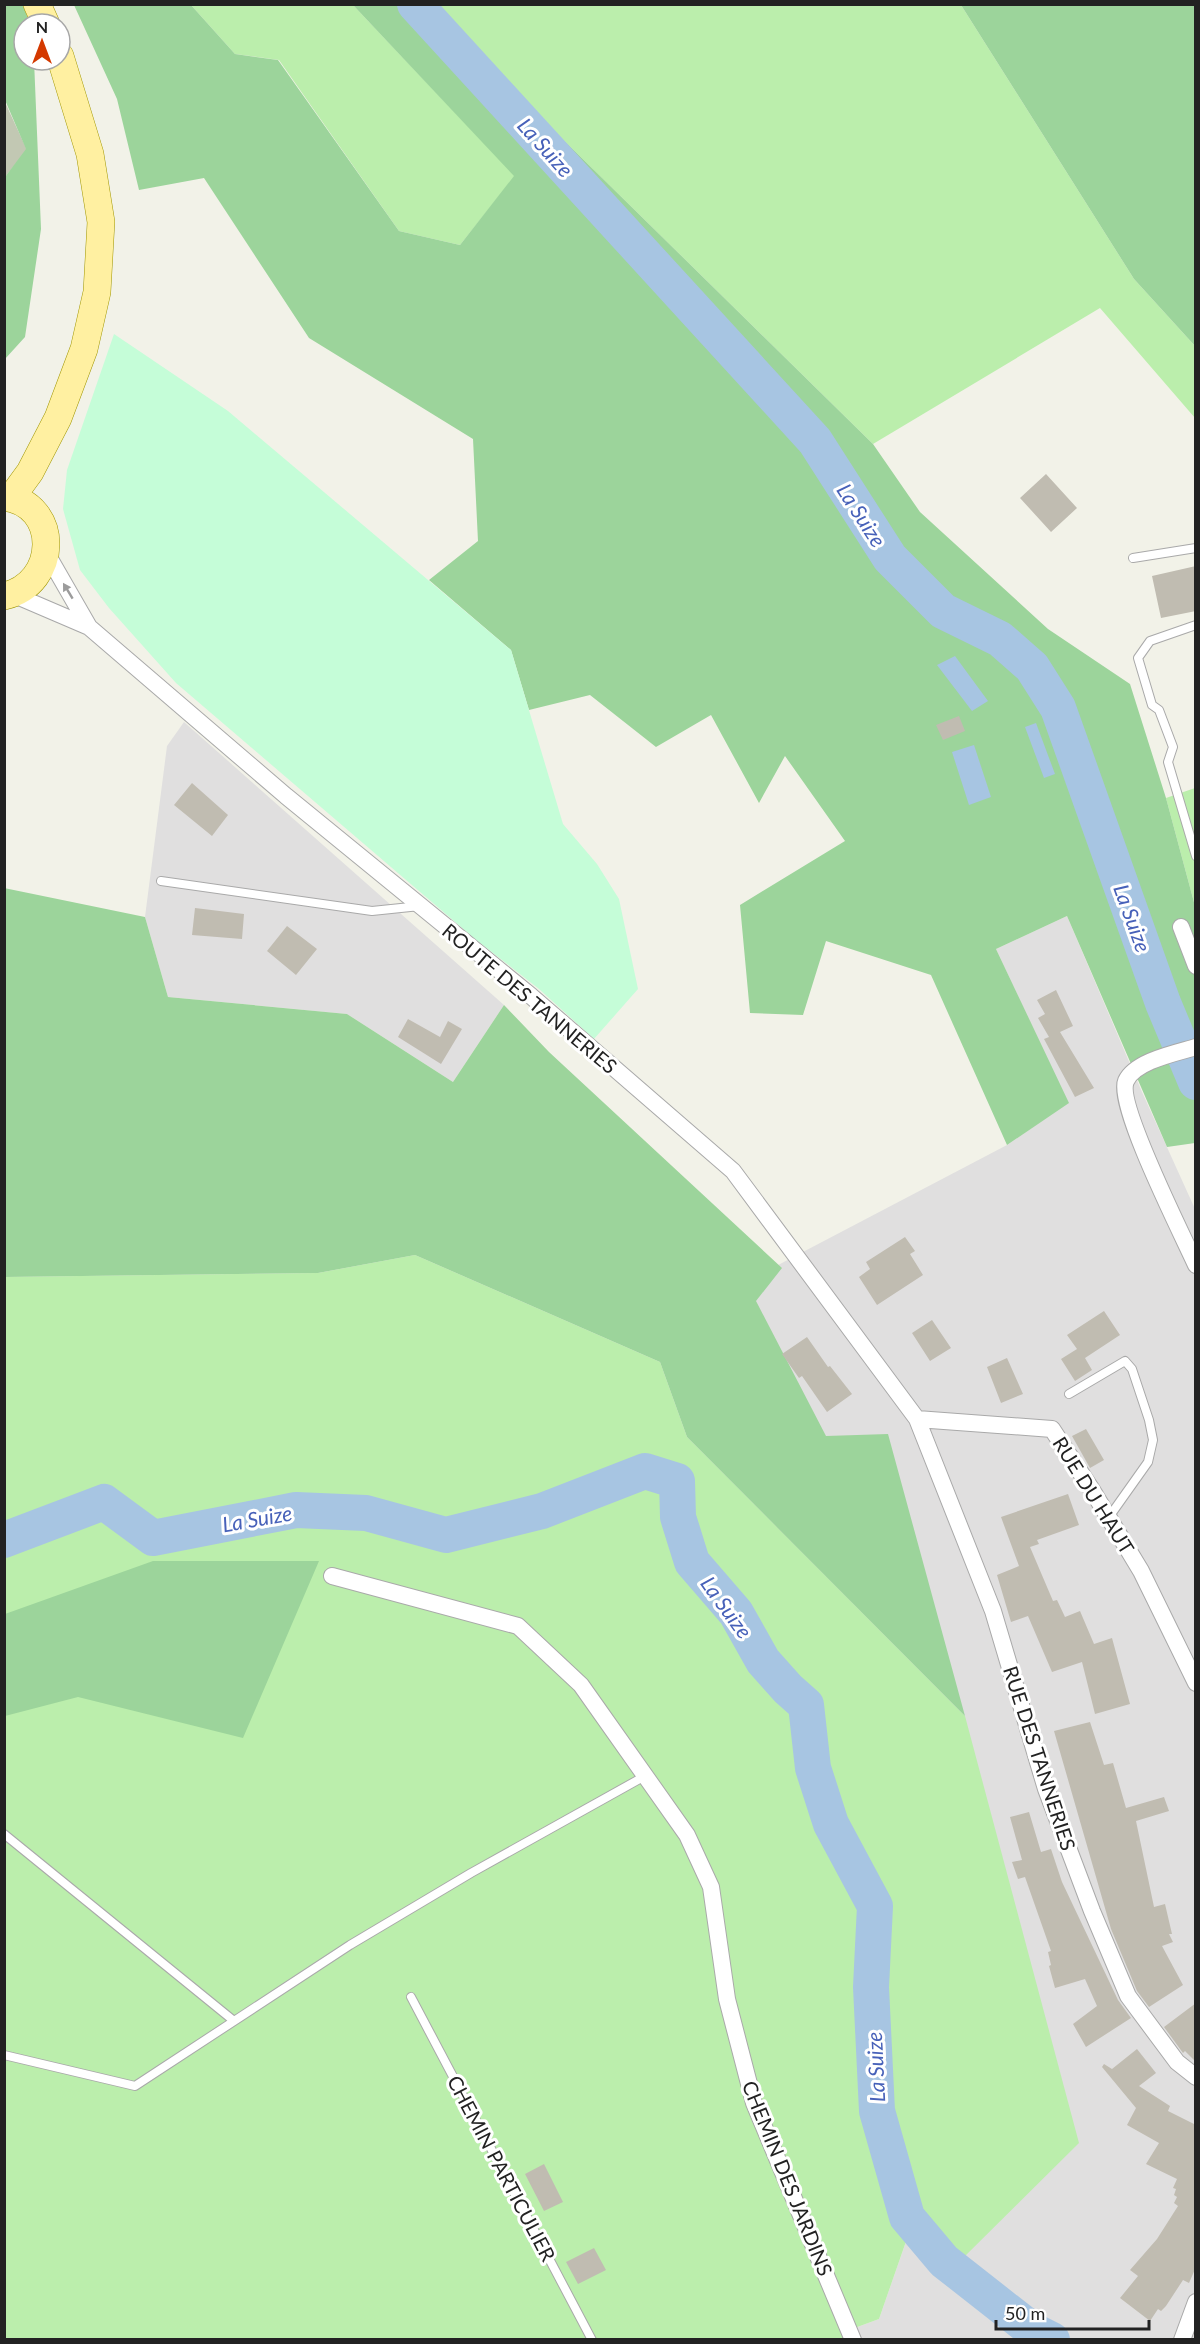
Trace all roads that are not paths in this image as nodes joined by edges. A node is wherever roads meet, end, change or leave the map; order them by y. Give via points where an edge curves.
1 (65, 72) edge
2 (8, 497) edge
3 (1196, 549) edge
4 (46, 555) junction
5 (1133, 558) dead end
6 (8, 595) edge
7 (1196, 625) edge
8 (89, 627) junction
9 (1196, 856) edge
10 (161, 881) dead end
11 (420, 906) junction
12 (1181, 927) dead end
13 (1196, 966) edge
14 (1196, 1047) edge
15 (1196, 1265) edge
16 (1069, 1394) dead end
17 (917, 1419) junction
18 (1108, 1517) junction
19 (332, 1576) dead end
20 (1196, 1683) edge
21 (645, 1776) junction
22 (4, 1834) edge
23 (411, 1997) dead end
24 (234, 2020) junction
25 (4, 2055) edge
26 (1196, 2077) edge
27 (1196, 2302) edge
28 (592, 2340) edge
29 (854, 2340) edge
30 (1182, 2340) edge

1 - 2 main road via 90,154 101,222 97,292 84,349 58,418 30,472
2 - 4 main road via 24,504 39,520 47,540
3 - 5 lane
4 - 6 main road via 35,579
8 -> 4 street, ROUTE DES TANNERIES
6 - 8 street, ROUTE DES TANNERIES
7 - 9 lane via 1150,641 1138,657 1152,705 1159,710 1173,747 1168,762
8 - 11 street, ROUTE DES TANNERIES
10 - 11 lane via 372,911
11 - 17 street, ROUTE DES TANNERIES via 531,996 733,1171
12 - 13 street
14 - 15 street via 1139,1067 1131,1074 1124,1091 1133,1123
16 - 18 lane via 1125,1361 1132,1369 1149,1420 1153,1440 1148,1462
17 - 18 street, RUE DU HAUT via 1052,1429
17 - 26 street, RUE DES TANNERIES via 993,1611 1046,1789 1128,1996 1177,2062
18 - 20 street, RUE DU HAUT via 1141,1571
19 - 21 street, CHEMIN DES JARDINS via 518,1626 581,1685
21 - 24 lane via 471,1873
21 - 29 street, CHEMIN DES JARDINS via 687,1834 711,1887 727,1999 754,2103
22 - 24 lane
23 - 28 lane, CHEMIN PARTICULIER
24 - 25 lane via 135,2086
27 - 30 street

